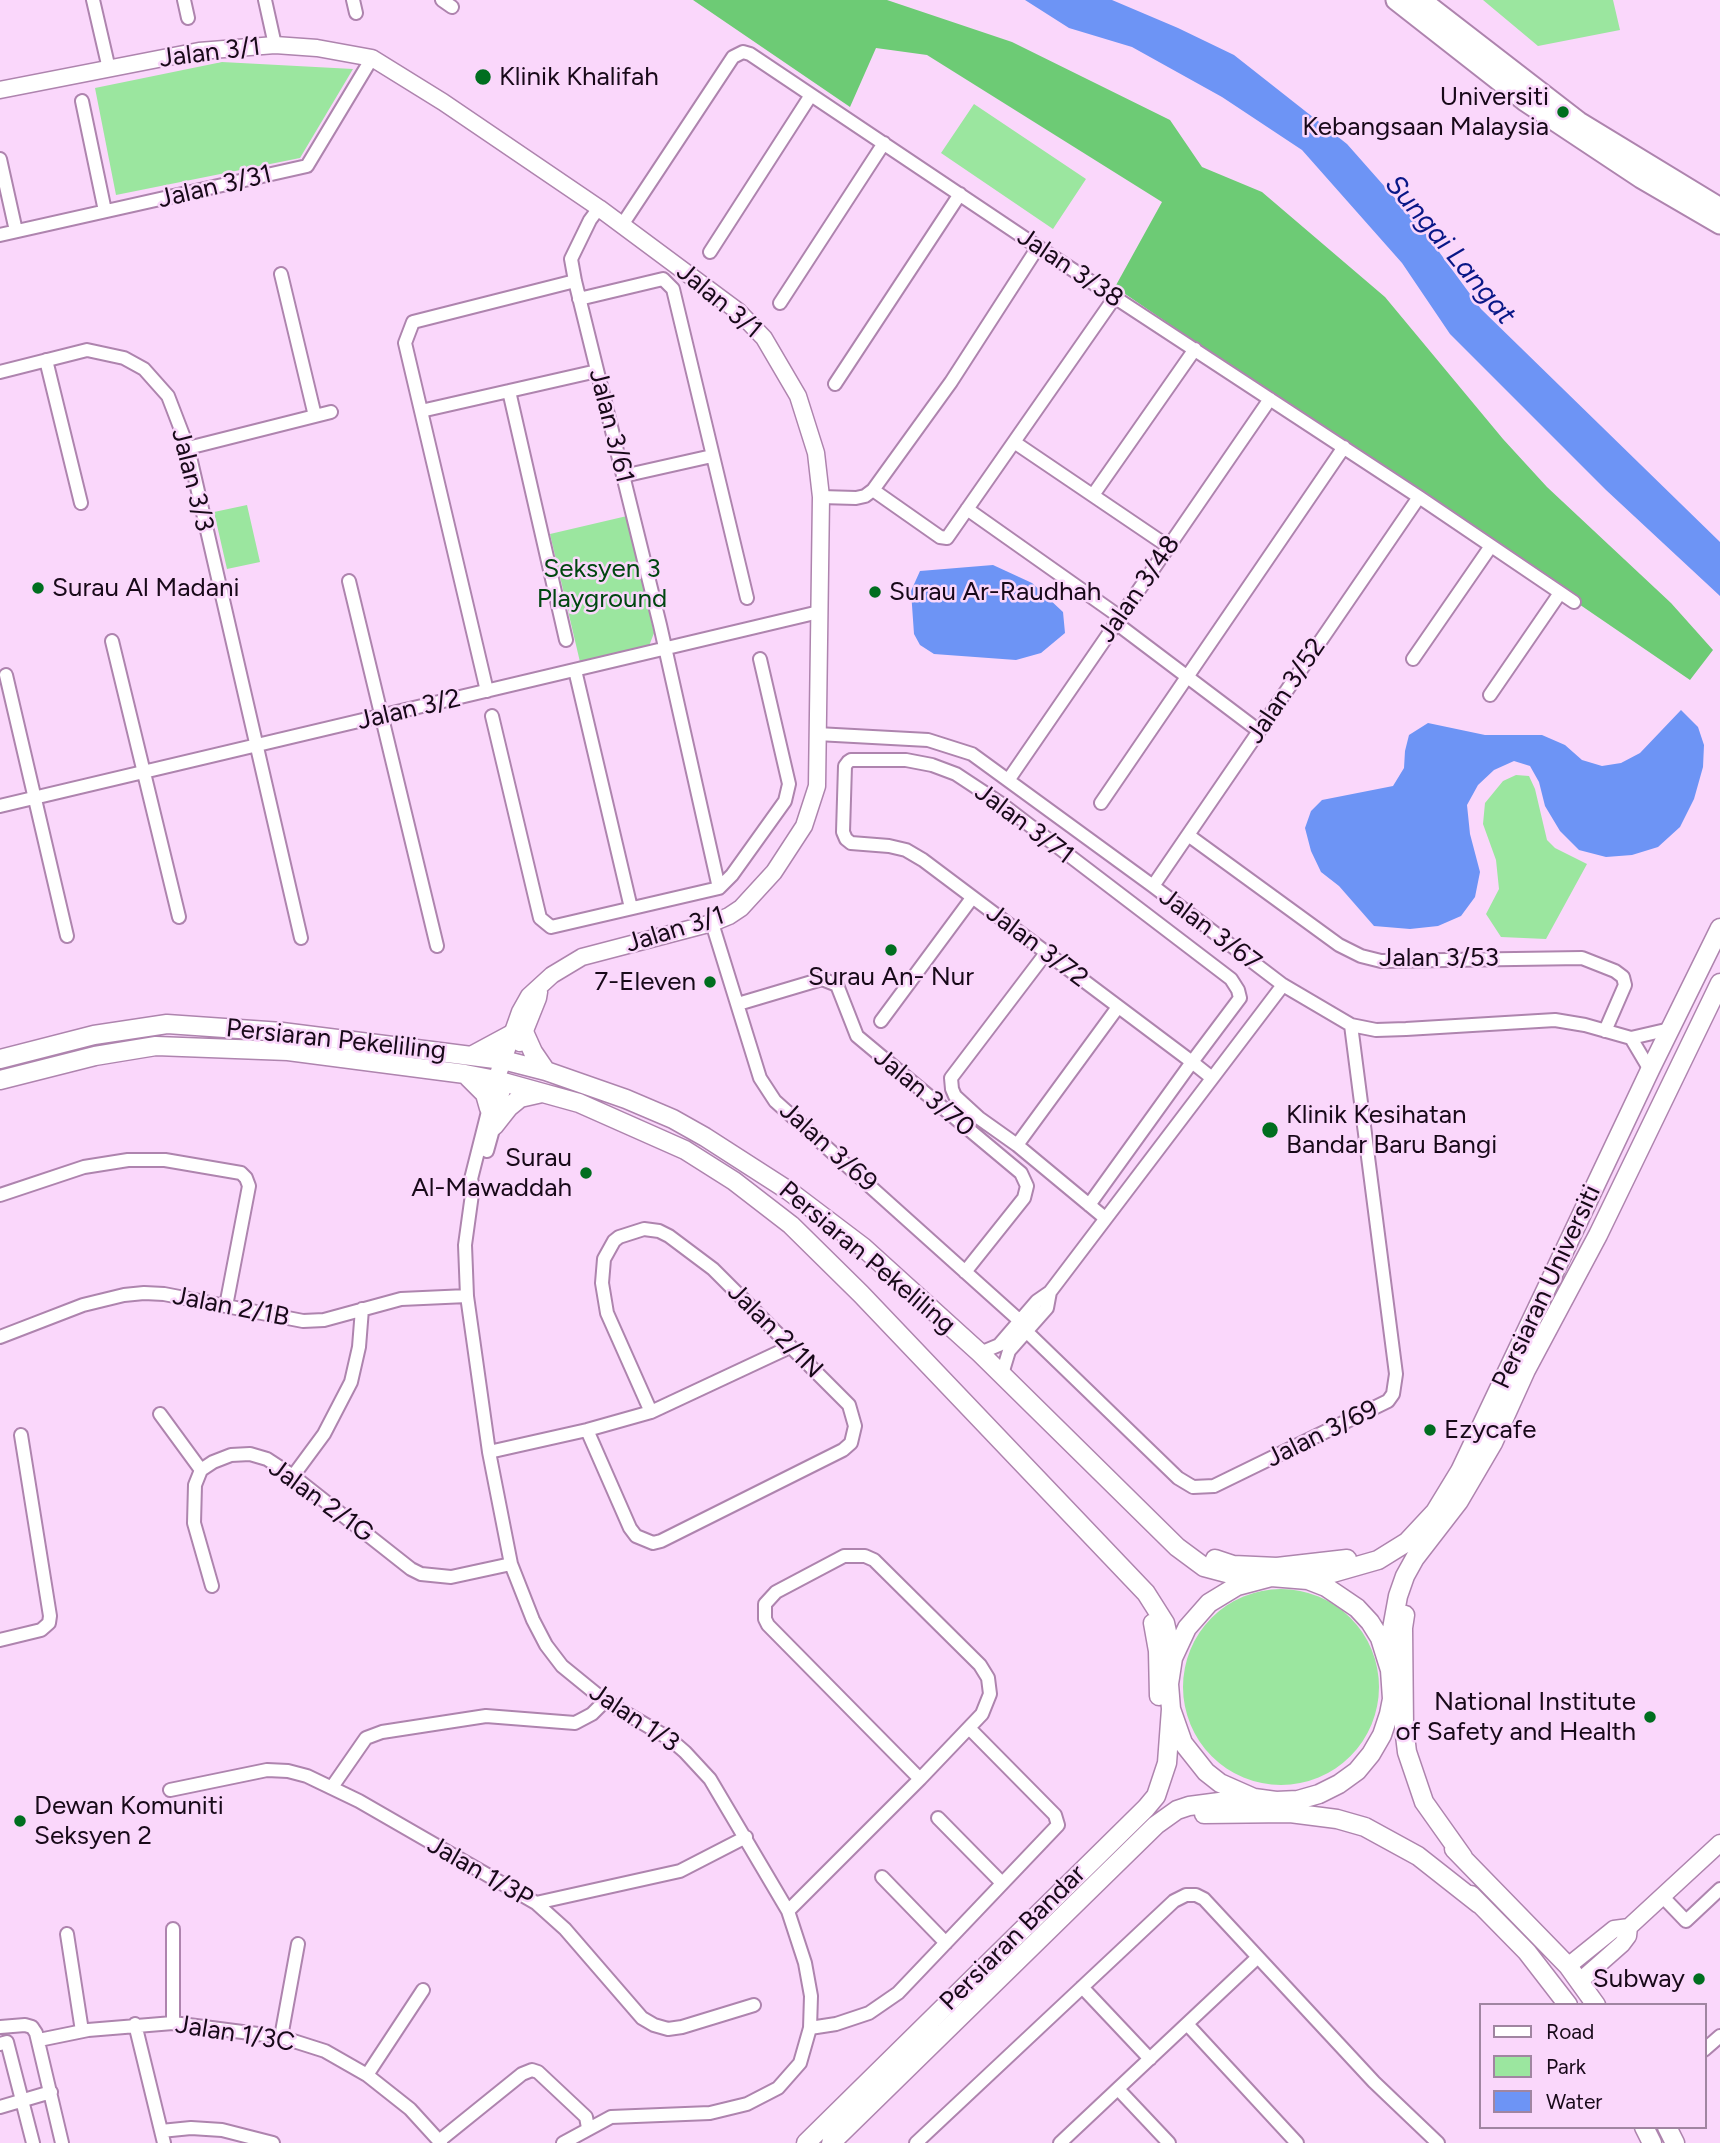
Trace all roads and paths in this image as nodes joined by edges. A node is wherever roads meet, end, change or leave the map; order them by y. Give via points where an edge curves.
1 (93, 0) edge
2 (184, 0) edge
3 (265, 0) edge
4 (1396, 0) edge
5 (1421, 0) edge
6 (188, 18) dead end
7 (275, 45) junction
8 (372, 58) junction
9 (109, 69) junction
10 (0, 90) edge
11 (811, 95) junction
12 (82, 101) dead end
13 (884, 143) junction
14 (0, 159) edge
15 (960, 194) junction
16 (599, 208) junction
17 (1720, 208) edge
18 (105, 211) junction
19 (1720, 224) edge
20 (622, 225) junction
21 (16, 231) junction
22 (0, 235) edge
23 (1038, 247) junction
24 (710, 252) dead end
25 (281, 274) dead end
26 (575, 281) junction
27 (1115, 298) junction
28 (579, 299) junction
29 (780, 303) dead end
30 (1195, 349) junction
31 (46, 360) junction
32 (597, 371) junction
33 (0, 372) edge
34 (835, 384) dead end
35 (509, 391) junction
36 (1270, 399) junction
37 (421, 411) junction
38 (331, 412) dead end
39 (315, 416) junction
40 (1014, 442) junction
41 (1344, 447) junction
42 (188, 448) junction
43 (712, 456) junction
44 (623, 476) junction
45 (873, 491) junction
46 (1093, 495) junction
47 (821, 497) junction
48 (1419, 497) junction
49 (81, 503) dead end
50 (967, 509) junction
51 (1491, 546) junction
52 (1169, 547) junction
53 (349, 581) dead end
54 (1560, 593) junction
55 (747, 598) dead end
56 (1574, 603) dead end
57 (818, 612) junction
58 (1118, 620) junction
59 (566, 640) dead end
60 (112, 641) dead end
61 (666, 649) junction
62 (760, 659) dead end
63 (1413, 659) dead end
64 (575, 670) junction
65 (6, 675) dead end
66 (1187, 677) junction
67 (487, 691) junction
68 (1490, 695) dead end
69 (382, 716) junction
70 (492, 716) dead end
71 (1259, 730) junction
72 (817, 734) junction
73 (256, 746) junction
74 (144, 772) junction
75 (1009, 779) junction
76 (35, 798) junction
77 (1101, 803) dead end
78 (0, 806) edge
79 (1188, 835) junction
80 (851, 843) joint
81 (1153, 886) junction
82 (719, 888) junction
83 (972, 898) junction
84 (631, 908) junction
85 (179, 917) dead end
86 (712, 923) junction
87 (1720, 928) edge
88 (67, 936) dead end
89 (302, 938) dead end
90 (438, 946) dead end
91 (1046, 953) junction
92 (1720, 983) edge
93 (1283, 985) junction
94 (738, 1004) junction
95 (1118, 1007) junction
96 (881, 1021) dead end
97 (1352, 1025) junction
98 (1670, 1029) junction
99 (1605, 1031) junction
100 (518, 1033) junction
101 (1631, 1038) junction
102 (473, 1055) junction
103 (0, 1059) edge
104 (508, 1061) junction
105 (1192, 1062) junction
106 (1650, 1070) junction
107 (545, 1071) junction
108 (465, 1074) junction
109 (1212, 1078) junction
110 (0, 1080) edge
111 (501, 1081) junction
112 (542, 1093) junction
113 (489, 1108) junction
114 (494, 1126) junction
115 (1017, 1145) junction
116 (473, 1187) junction
117 (0, 1195) edge
118 (1089, 1205) junction
119 (1105, 1218) junction
120 (965, 1272) junction
121 (467, 1296) junction
122 (226, 1306) junction
123 (362, 1309) junction
124 (1023, 1326) junction
125 (0, 1336) edge
126 (790, 1348) junction
127 (980, 1353) junction
128 (1002, 1374) junction
129 (651, 1412) junction
130 (160, 1414) dead end
131 (1481, 1428) junction
132 (587, 1430) junction
133 (21, 1435) dead end
134 (1493, 1443) junction
135 (489, 1452) junction
136 (201, 1471) junction
137 (293, 1476) junction
138 (1157, 1528) junction
139 (511, 1564) junction
140 (1126, 1572) junction
141 (1253, 1580) junction
142 (1308, 1580) junction
143 (212, 1586) dead end
144 (0, 1640) edge
145 (1387, 1656) junction
146 (1173, 1658) junction
147 (605, 1701) junction
148 (1171, 1709) junction
149 (1389, 1714) junction
150 (969, 1728) junction
151 (920, 1779) junction
152 (332, 1787) junction
153 (170, 1790) dead end
154 (1254, 1798) junction
155 (1298, 1800) junction
156 (938, 1818) dead end
157 (746, 1837) junction
158 (1720, 1843) edge
159 (1102, 1850) junction
160 (1463, 1857) junction
161 (1121, 1860) junction
162 (883, 1877) dead end
163 (1002, 1883) junction
164 (1720, 1889) edge
165 (1662, 1896) junction
166 (536, 1903) junction
167 (1479, 1904) junction
168 (788, 1911) junction
169 (1629, 1927) junction
170 (173, 1928) dead end
171 (67, 1934) dead end
172 (946, 1943) junction
173 (298, 1944) dead end
174 (1258, 1957) junction
175 (1568, 1966) junction
176 (1580, 1981) junction
177 (1082, 1987) junction
178 (423, 1990) dead end
179 (1567, 2003) edge
180 (1595, 2003) edge
181 (754, 2006) dead end
182 (173, 2023) junction
183 (135, 2024) junction
184 (1187, 2024) junction
185 (0, 2027) edge
186 (810, 2028) junction
187 (82, 2031) junction
188 (1720, 2036) edge
189 (281, 2037) junction
190 (39, 2039) junction
191 (0, 2044) edge
192 (1706, 2048) edge
193 (1150, 2059) junction
194 (367, 2075) junction
195 (1118, 2089) junction
196 (51, 2092) junction
197 (22, 2101) junction
198 (0, 2107) edge
199 (588, 2128) junction
200 (163, 2137) edge
201 (440, 2142) edge
202 (33, 2143) edge
203 (62, 2143) edge
204 (273, 2143) edge
205 (563, 2143) edge
206 (806, 2143) edge
207 (831, 2143) edge
208 (916, 2143) edge
209 (1060, 2143) edge
210 (1169, 2143) edge
211 (1297, 2143) edge
212 (1438, 2143) edge

1 - 9 street
2 - 6 street
3 - 7 street
4 - 19 main road via 1525,101
5 - 17 main road via 1579,122
7 - 8 street, Jalan 3/1
7 - 9 street, Jalan 3/1 via 199,51
8 - 16 street, Jalan 3/1
8 - 18 street, Jalan 3/31 via 307,166
9 - 10 street, Jalan 3/1
11 - 13 street, Jalan 3/38
11 - 20 street, Jalan 3/38 via 750,54 733,57
11 - 24 street
12 - 18 street
13 - 15 street, Jalan 3/38
13 - 29 street
14 - 21 street
15 - 23 street, Jalan 3/38
15 - 34 street
16 - 20 street, Jalan 3/1
16 - 26 street, Jalan 3/61 via 571,259
18 - 21 street, Jalan 3/31
20 - 47 street, Jalan 3/1 via 739,312 764,338 809,424
21 - 22 street, Jalan 3/31
23 - 27 street, Jalan 3/38
23 - 45 street via 951,382
25 - 39 street
26 - 28 street, Jalan 3/61
26 - 37 street via 413,322 405,343
27 - 30 street, Jalan 3/38
27 - 40 street
28 - 32 street, Jalan 3/61
28 - 43 street via 663,279 673,289
30 - 36 street, Jalan 3/38
30 - 46 street
31 - 33 street, Jalan 3/3
31 - 42 street, Jalan 3/3 via 87,351 124,358 144,369 168,396
31 - 49 street
32 - 35 street
32 - 44 street, Jalan 3/61
35 - 37 street
35 - 59 street
36 - 41 street, Jalan 3/38
36 - 52 street, Jalan 3/48
37 - 67 street
38 - 39 street
39 - 42 street
40 - 46 street
40 - 50 street
41 - 48 street, Jalan 3/38
41 - 66 street
42 - 73 street, Jalan 3/3
43 - 44 street
43 - 55 street
44 - 61 street, Jalan 3/61
45 - 47 street via 856,498
45 - 50 street via 940,537 947,538
46 - 52 street
47 - 57 street, Jalan 3/1
48 - 51 street, Jalan 3/38
48 - 71 street, Jalan 3/52
50 - 58 street
51 - 54 street, Jalan 3/38
51 - 63 street
52 - 58 street, Jalan 3/48
53 - 69 street
54 - 56 street, Jalan 3/38
54 - 68 street
57 - 61 street, Jalan 3/2
57 - 72 street, Jalan 3/1
58 - 66 street
58 - 75 street, Jalan 3/48
60 - 74 street
61 - 64 street, Jalan 3/2
61 - 82 street, Jalan 3/61
62 - 82 street via 789,784 785,801
64 - 67 street, Jalan 3/2
64 - 84 street
65 - 76 street
66 - 71 street
66 - 77 street
67 - 69 street, Jalan 3/2
69 - 73 street, Jalan 3/2
69 - 90 street
70 - 84 street via 540,918 551,927
71 - 79 street, Jalan 3/52
72 - 75 street, Jalan 3/67 via 928,740 972,754
72 - 86 street, Jalan 3/1 via 817,786 799,835 752,897
73 - 74 street, Jalan 3/2
73 - 89 street, Jalan 3/3
74 - 76 street, Jalan 3/2
74 - 85 street
75 - 81 street, Jalan 3/67
76 - 78 street, Jalan 3/2
76 - 88 street
79 - 81 street, Jalan 3/52
79 - 99 street, Jalan 3/53 via 1339,945 1361,956 1381,961 1582,958 1615,971 1625,985
80 - 83 street, Jalan 3/72 via 906,850
80 - 105 street, Jalan 3/71 via 843,832 848,762 906,760 956,774 1231,979 1240,998
81 - 93 street, Jalan 3/67
82 - 84 street
83 - 91 street, Jalan 3/72
83 - 96 street
86 - 94 street, Jalan 3/69
86 - 100 street, Jalan 3/1 via 582,957 559,969 539,986 538,999
87 - 98 main road, Persiaran Universiti
91 - 95 street, Jalan 3/72
91 - 115 street via 951,1077 956,1096
92 - 134 main road, Persiaran Universiti
93 - 97 street, Jalan 3/67
93 - 109 street
94 - 120 street, Jalan 3/69 via 760,1077 775,1101
94 - 120 street, Jalan 3/70 via 822,979 837,985 857,1036 1021,1173 1027,1186 1024,1198
95 - 105 street, Jalan 3/72
95 - 115 street
97 - 99 street, Jalan 3/67 via 1376,1030 1555,1020
97 - 124 street, Jalan 3/69 via 1396,1374 1388,1401 1214,1486 1193,1487 1178,1478
98 - 101 street
98 - 106 main road, Persiaran Universiti
99 - 101 street, Jalan 3/67
100 - 102 main road
100 - 104 street, Jalan 3/1
100 - 107 main road
101 - 106 street
102 - 103 main road, Persiaran Pekeliling via 282,1032 167,1024 94,1035
102 - 104 main road, Persiaran Pekeliling
104 - 107 main road, Persiaran Pekeliling
104 - 111 street, Jalan 3/1
105 - 109 street, Jalan 3/72
105 - 118 street
106 - 131 main road, Persiaran Universiti
107 - 127 main road, Persiaran Pekeliling via 673,1119 740,1158 863,1247
108 - 110 main road, Persiaran Pekeliling via 288,1051 156,1046
108 - 111 main road, Persiaran Pekeliling
108 - 113 main road via 485,1094
109 - 119 street
111 - 112 main road, Persiaran Pekeliling
111 - 113 street, Jalan 1/3
111 - 114 street, Jalan 1/3
112 - 114 main road via 520,1098
112 - 140 main road, Persiaran Pekeliling via 579,1103 685,1150 792,1225
113 - 116 street, Jalan 1/3 via 471,1179
114 - 116 street, Jalan 1/3
115 - 118 street
116 - 121 street, Jalan 1/3 via 465,1245
117 - 122 street via 84,1167 128,1160 166,1160 241,1173 249,1186
118 - 119 street
119 - 124 street via 1050,1292 1037,1301
120 - 124 street, Jalan 3/69
121 - 123 street, Jalan 2/1B via 401,1299
121 - 135 street, Jalan 1/3
122 - 123 street, Jalan 2/1B via 303,1321
122 - 125 street, Jalan 2/1B via 164,1294 124,1295
123 - 137 street via 351,1382 324,1434
124 - 127 street
124 - 128 street
126 - 129 street
126 - 129 street, Jalan 2/1N via 713,1269 683,1245 659,1231 644,1229 619,1237 604,1259 607,1313
126 - 132 street, Jalan 2/1N via 849,1405 855,1426 851,1443 661,1541 653,1543 636,1536 630,1528
127 - 128 main road, Persiaran Pekeliling
128 - 138 main road, Persiaran Pekeliling
129 - 132 street
130 - 136 street
131 - 138 main road via 1408,1528 1357,1557 1277,1567 1233,1565
131 - 142 main road, Persiaran Universiti via 1435,1512 1406,1542 1378,1560
132 - 135 street
133 - 144 street via 50,1616 41,1630
134 - 145 main road, Persiaran Universiti via 1459,1501 1405,1576
134 - 160 main road via 1471,1496 1420,1569 1408,1597 1403,1628 1407,1752 1424,1802
135 - 139 street, Jalan 1/3
136 - 137 street, Jalan 2/1G via 231,1455 250,1454 267,1458
136 - 143 street via 195,1485 194,1522
137 - 139 street, Jalan 2/1G via 421,1574 451,1577
138 - 141 main road, Persiaran Pekeliling via 1204,1567
139 - 147 street, Jalan 1/3 via 546,1645 562,1666
140 - 146 main road, Persiaran Pekeliling via 1164,1623
140 - 159 main road via 1155,1630 1160,1751 1148,1792
141 - 142 main road
141 - 146 main road via 1222,1593 1197,1615
142 - 145 main road via 1357,1608 1380,1638
145 - 149 main road via 1392,1685
146 - 148 main road
147 - 152 street via 575,1723 486,1716 382,1732 366,1738
147 - 157 street, Jalan 1/3 via 685,1752 710,1779
148 - 154 main road via 1183,1743 1206,1772
148 - 159 main road, Persiaran Bandar via 1167,1763 1156,1796
149 - 155 main road via 1382,1735 1357,1771 1319,1794
149 - 160 main road via 1408,1792 1431,1829
150 - 151 street
150 - 151 street via 986,1709 988,1678 874,1560 844,1556 776,1592 765,1604 768,1625
150 - 163 street via 1055,1815 1058,1825
151 - 168 street
152 - 153 street, Jalan 1/3P via 288,1771 267,1770
152 - 166 street, Jalan 1/3P
154 - 155 main road
154 - 161 main road, Persiaran Bandar via 1177,1810
155 - 167 main road via 1385,1824 1423,1846
156 - 163 street
157 - 166 street via 680,1871
157 - 168 street, Jalan 1/3
158 - 165 street
159 - 206 main road, Persiaran Bandar
160 - 175 main road
161 - 167 main road via 1193,1816 1302,1814 1355,1824 1393,1840
161 - 207 main road, Persiaran Bandar
162 - 172 street
163 - 172 street
164 - 165 street via 1686,1921
165 - 169 street
166 - 181 street, Jalan 1/3P via 565,1929 642,2018 654,2025 682,2027
167 - 179 main road via 1527,1952
168 - 186 street, Jalan 1/3 via 806,1963
169 - 175 street via 1614,1929
169 - 176 street via 1622,1944
170 - 182 street
171 - 187 street
172 - 186 street via 884,2004 855,2018
173 - 189 street
174 - 177 street via 1204,1899 1186,1895
174 - 184 street
174 - 212 street via 1374,2082
175 - 176 main road
176 - 180 main road
177 - 193 street
177 - 208 street
178 - 194 street
182 - 183 street, Jalan 1/3C
182 - 189 street, Jalan 1/3C
183 - 187 street, Jalan 1/3C
183 - 200 street
184 - 193 street
184 - 211 street
185 - 190 street via 32,2027
186 - 199 street, Jalan 1/3 via 800,2063 778,2088 747,2104 710,2113 611,2117
187 - 190 street, Jalan 1/3C
188 - 192 street
189 - 194 street, Jalan 1/3C via 325,2051
190 - 196 street
191 - 197 street via 7,2042
193 - 195 street
194 - 201 street, Jalan 1/3C via 410,2109
195 - 209 street
195 - 210 street
196 - 197 street
196 - 203 street
197 - 198 street
197 - 202 street
199 - 201 street via 586,2117 538,2072 529,2071
199 - 205 street, Jalan 1/3
200 - 204 street via 191,2129 222,2130

